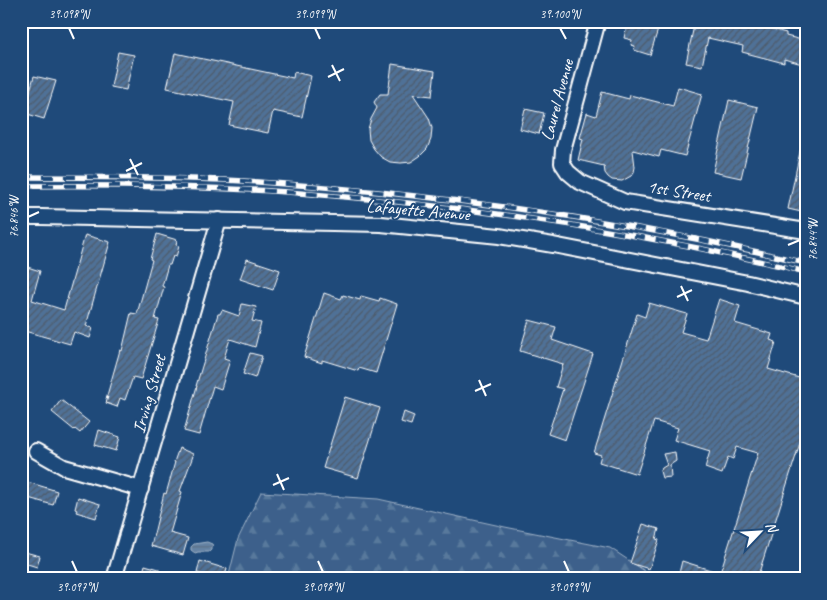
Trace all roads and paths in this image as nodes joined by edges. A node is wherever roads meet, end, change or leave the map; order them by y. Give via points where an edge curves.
1 (598, 21) edge
2 (562, 159) joint
3 (21, 217) edge
4 (219, 220) junction
5 (806, 231) edge
6 (806, 297) edge
7 (36, 452) dead end
8 (141, 489) junction
9 (114, 579) edge

1 - 2 street, Laurel Avenue
2 - 5 street, 1st Street via 574,178 625,202
3 - 4 street, Lafayette Avenue
4 - 6 street, Lafayette Avenue via 381,224 499,236
4 - 8 street, Irving Street
7 - 8 street via 64,467
8 - 9 street, Irving Street

